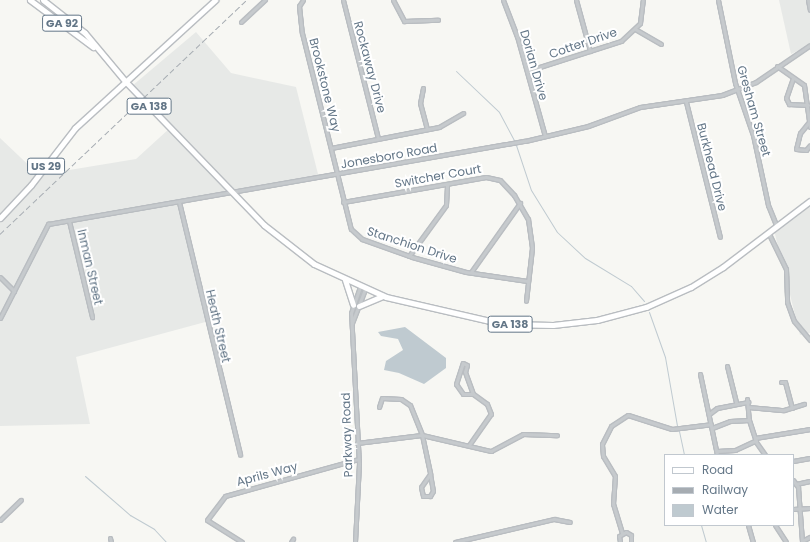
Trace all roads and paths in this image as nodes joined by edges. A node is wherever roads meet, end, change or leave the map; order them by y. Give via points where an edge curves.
1 (30, 0) edge
2 (43, 0) edge
3 (215, 0) edge
4 (265, 0) edge
5 (303, 0) edge
6 (343, 0) edge
7 (393, 0) edge
8 (504, 0) edge
9 (576, 0) edge
10 (643, 0) edge
11 (718, 0) edge
12 (808, 0) edge
13 (810, 10) edge
14 (438, 20) dead end
15 (241, 22) dead end
16 (635, 29) junction
17 (661, 44) dead end
18 (810, 45) edge
19 (94, 48) junction
20 (590, 51) junction
21 (776, 66) junction
22 (527, 71) junction
23 (793, 78) junction
24 (126, 81) junction
25 (423, 88) dead end
26 (738, 91) junction
27 (686, 102) junction
28 (808, 105) junction
29 (462, 114) dead end
30 (809, 122) edge
31 (810, 127) edge
32 (428, 129) junction
33 (545, 136) junction
34 (378, 138) junction
35 (810, 145) edge
36 (331, 148) junction
37 (338, 174) junction
38 (447, 184) junction
39 (232, 193) junction
40 (810, 200) edge
41 (179, 202) junction
42 (343, 202) junction
43 (520, 203) junction
44 (0, 218) edge
45 (69, 221) junction
46 (776, 225) junction
47 (767, 232) junction
48 (720, 237) dead end
49 (409, 256) junction
50 (471, 272) junction
51 (0, 277) edge
52 (345, 280) junction
53 (527, 281) junction
54 (363, 288) junction
55 (14, 291) junction
56 (384, 296) junction
57 (526, 301) dead end
58 (356, 306) junction
59 (92, 317) dead end
60 (0, 318) edge
61 (351, 327) junction
62 (810, 340) edge
63 (727, 366) dead end
64 (700, 374) dead end
65 (781, 382) dead end
66 (474, 394) junction
67 (736, 403) junction
68 (804, 404) dead end
69 (379, 407) dead end
70 (748, 407) junction
71 (792, 408) junction
72 (709, 414) junction
73 (749, 420) junction
74 (711, 426) junction
75 (810, 429) edge
76 (422, 435) junction
77 (557, 435) dead end
78 (755, 439) junction
79 (357, 443) junction
80 (469, 445) junction
81 (717, 453) edge
82 (764, 454) edge
83 (240, 455) dead end
84 (810, 458) edge
85 (358, 459) junction
86 (794, 461) edge
87 (430, 474) junction
88 (794, 481) edge
89 (810, 481) edge
90 (796, 484) junction
91 (21, 500) dead end
92 (810, 508) edge
93 (794, 509) edge
94 (799, 510) junction
95 (0, 520) edge
96 (570, 522) dead end
97 (748, 526) edge
98 (776, 526) edge
99 (622, 533) junction
100 (810, 537) edge
101 (110, 538) dead end
102 (802, 541) edge
103 (111, 542) edge
104 (242, 542) edge
105 (355, 542) edge
106 (455, 542) edge
107 (620, 542) edge
108 (630, 542) edge
109 (753, 542) edge
110 (786, 542) edge

1 - 19 main road, GA 92
2 - 19 main road, GA 92 via 85,33
3 - 24 main road, US 29
4 - 15 street
5 - 36 street, Brookstone Way via 300,6 302,33
6 - 34 street, Rockaway Drive
7 - 14 street via 404,21
8 - 22 street, Dorian Drive
9 - 20 street
10 - 16 street, Cotter Drive via 643,14
11 - 26 street, Gresham Street
12 - 13 street
16 - 17 street
16 - 20 street, Cotter Drive via 621,41
18 - 21 street, Jonesboro Road
19 - 24 main road, GA 92
20 - 22 street, Cotter Drive
21 - 23 street
21 - 26 street, Jonesboro Road
22 - 33 street, Dorian Drive
23 - 28 street via 804,85
23 - 28 street via 786,98 789,104
24 - 39 main road, GA 138
24 - 44 main road, US 29 via 75,128 31,185
25 - 32 street via 420,103
26 - 27 street, Jonesboro Road
26 - 46 street, Gresham Street via 753,135 772,218
27 - 33 street, Jonesboro Road via 640,107 588,126
27 - 48 street, Burkhead Drive
28 - 30 street
29 - 32 street via 439,127
30 - 31 street
30 - 35 street via 800,133 796,148 806,150
32 - 34 street
33 - 37 street, Jonesboro Road
34 - 36 street
36 - 37 street, Brookstone Way
37 - 39 street, Jonesboro Road
37 - 42 street, Stanchion Drive
38 - 42 street, Switcher Court
38 - 43 street, Switcher Court via 494,178 506,185
38 - 49 street via 446,205
39 - 41 street, Jonesboro Road
39 - 52 main road, GA 138 via 286,244
40 - 46 main road, GA 138
41 - 45 street, Jonesboro Road
41 - 83 street, Heath Street
42 - 49 street, Stanchion Drive via 348,223 356,236
43 - 50 street
43 - 53 street, Switcher Court via 528,220 532,248
45 - 55 street, Jonesboro Road via 48,224
45 - 59 street, Inman Street
46 - 47 main road, GA 138
47 - 56 main road, GA 138 via 724,267 690,287 646,307 597,320 553,325 503,324
47 - 62 street via 786,269 787,302 794,321
49 - 50 street, Stanchion Drive
50 - 53 street, Stanchion Drive
51 - 55 street
52 - 54 main road, GA 138
52 - 58 main road
53 - 57 street, Switcher Court
54 - 56 main road, GA 138
54 - 58 street, Parkway Road
54 - 58 street, Parkway Road
55 - 60 street
56 - 58 main road
58 - 61 street, Parkway Road
58 - 61 street, Parkway Road
61 - 79 street, Parkway Road
63 - 67 street
64 - 72 street
65 - 71 street via 786,382
66 - 66 street via 465,372 467,365 463,364 456,384 464,394
66 - 80 street via 488,404 491,414
67 - 70 street via 748,400
67 - 72 street via 717,408
68 - 71 street
69 - 76 street via 382,398 401,399 410,405
70 - 71 street
70 - 73 street
72 - 74 street
73 - 74 street via 740,419
73 - 78 street
74 - 81 street
74 - 99 street via 672,429 628,415 611,426 602,444 604,456 615,476 613,504
75 - 78 street
76 - 79 street
76 - 80 street
76 - 87 street
77 - 80 street via 524,434 491,451
78 - 81 street via 735,450
78 - 82 street
79 - 85 street, Parkway Road
84 - 86 street
85 - 104 street, Aprils Way via 226,496 208,520
85 - 105 street, Parkway Road
87 - 87 street via 433,492 430,496 422,496 421,487
88 - 90 street
89 - 90 street
90 - 94 street
91 - 95 street
92 - 94 street
93 - 94 street
94 - 102 street
96 - 106 street via 554,519
97 - 109 street
98 - 110 street
99 - 107 street
99 - 108 street via 630,534
100 - 102 street
101 - 103 street

